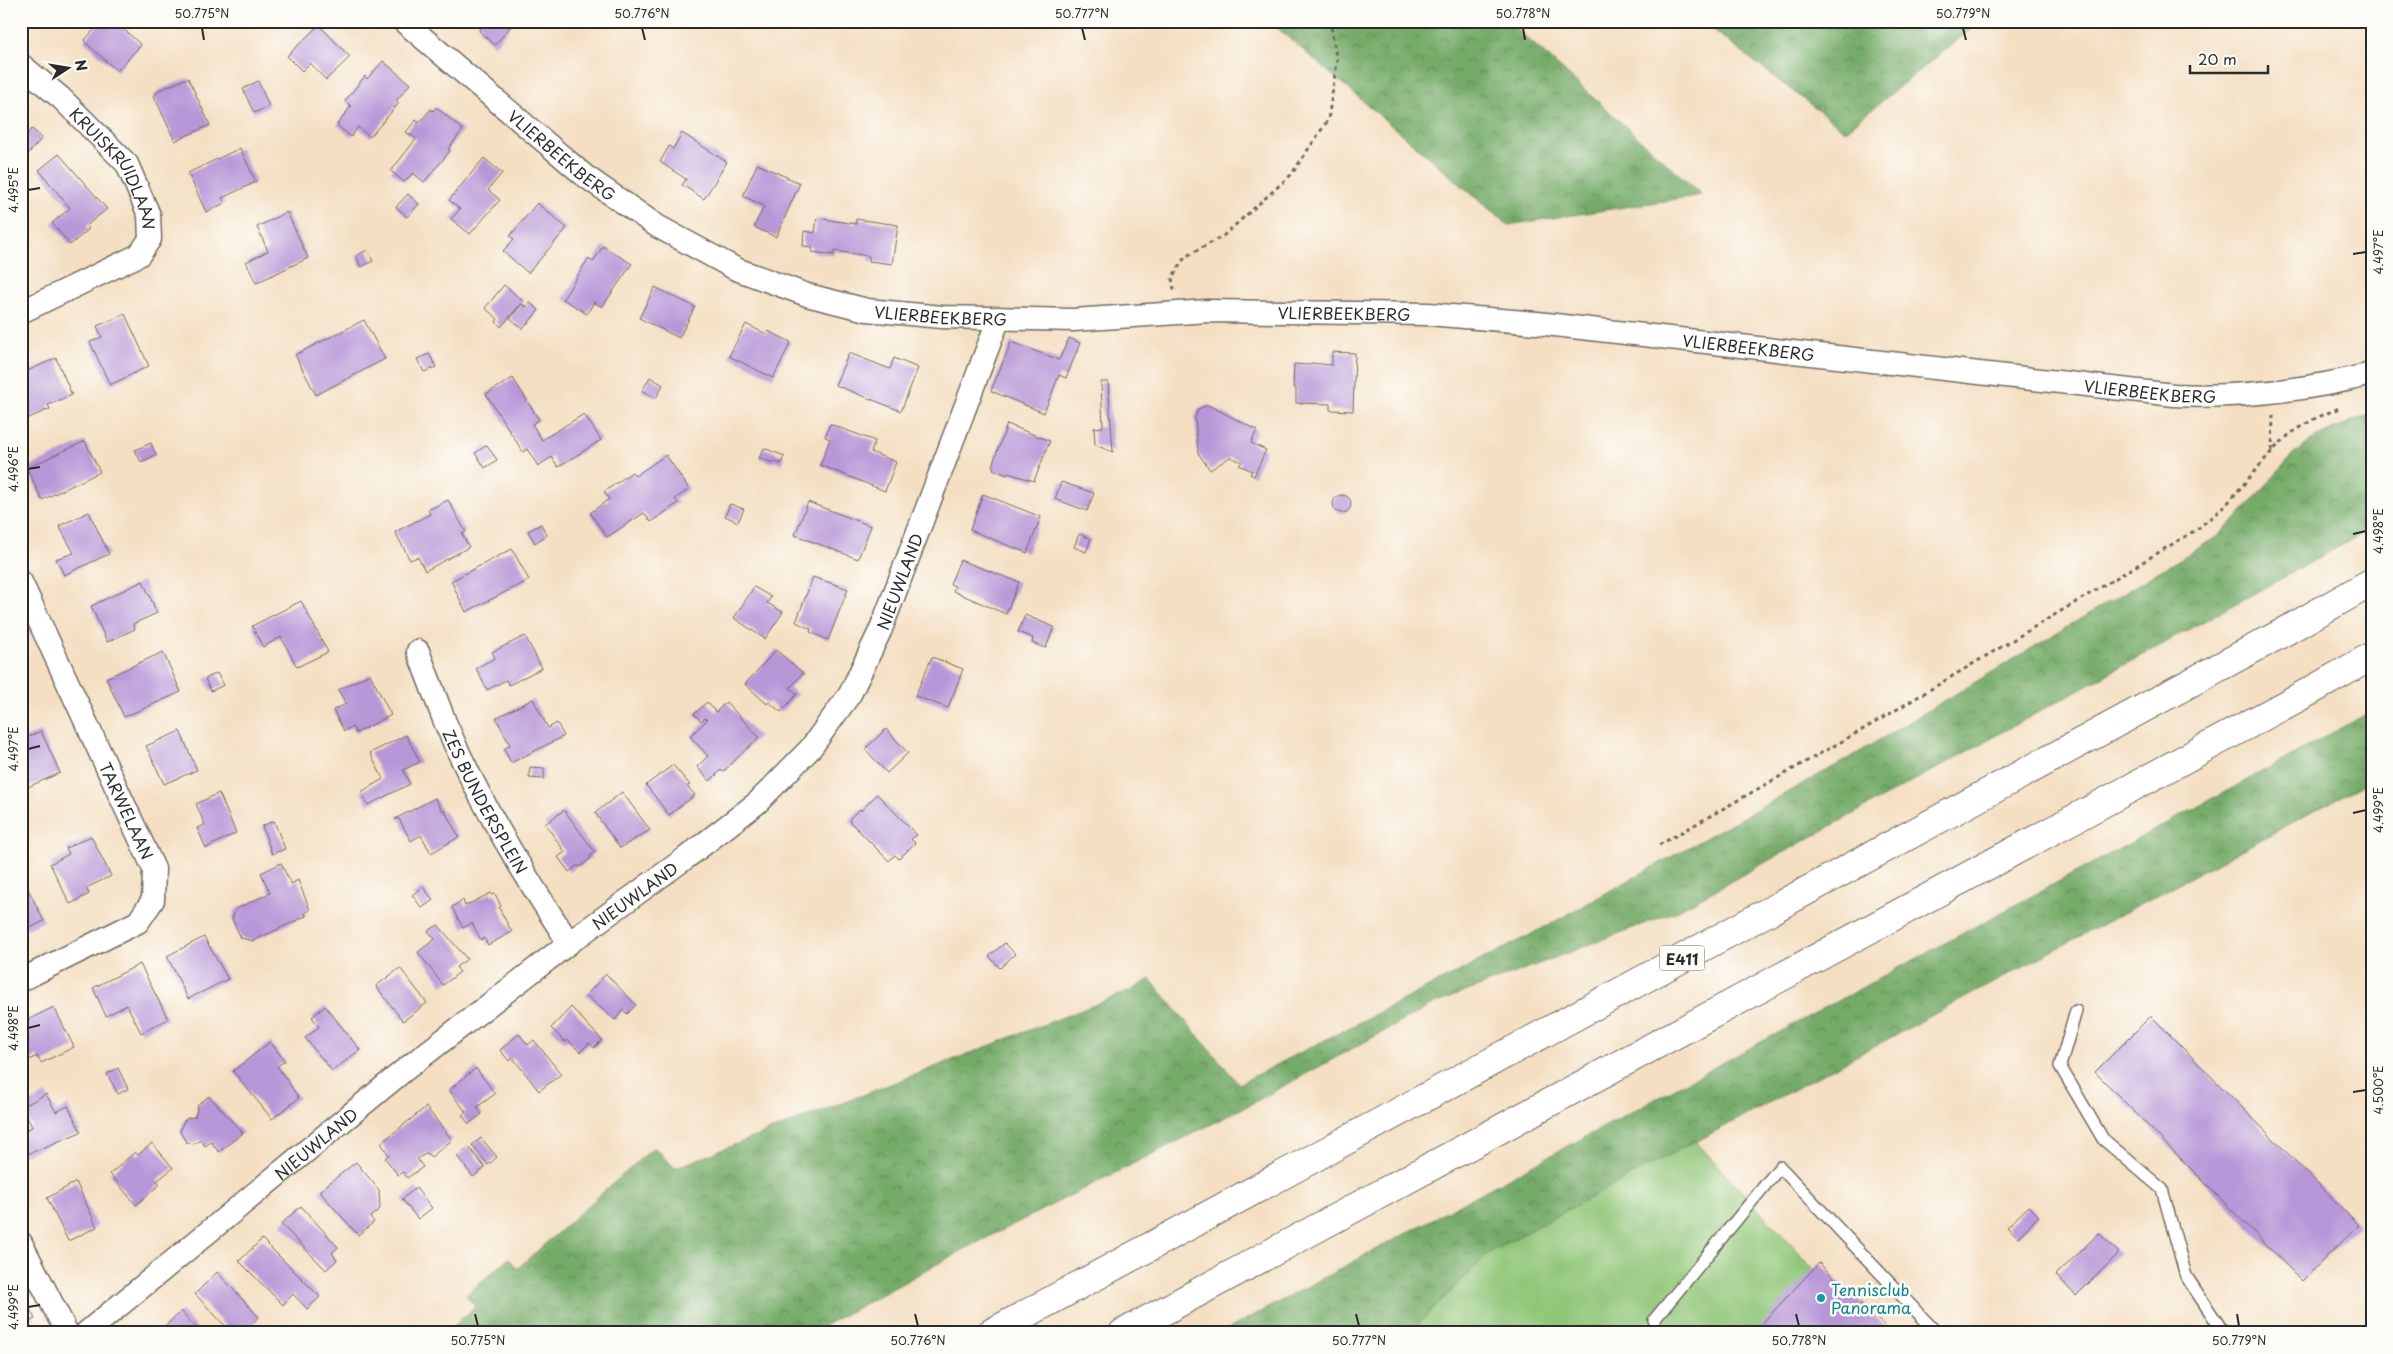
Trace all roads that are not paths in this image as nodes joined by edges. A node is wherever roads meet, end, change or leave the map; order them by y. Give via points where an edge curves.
1 (403, 21) edge
2 (21, 65) edge
3 (21, 312) edge
4 (999, 318) junction
5 (2372, 374) edge
6 (21, 582) edge
7 (2372, 582) edge
8 (418, 651) dead end
9 (2372, 656) edge
10 (569, 943) junction
11 (21, 980) edge
12 (2076, 1011) dead end
13 (21, 1243) edge
14 (1654, 1320) dead end
15 (67, 1333) edge
16 (86, 1333) edge
17 (991, 1333) edge
18 (1123, 1333) edge
19 (1937, 1333) edge
20 (2224, 1333) edge

1 - 4 street, VLIERBEEKBERG via 585,176 657,226 736,269 807,295 867,310
2 - 3 street, KRUISKRUIDLAAN via 61,98 127,164 149,215 150,239 138,255
4 - 5 street, VLIERBEEKBERG via 1073,320 1208,311 1428,314 1537,323 2174,396 2271,392
4 - 10 street, NIEUWLAND via 881,629 850,694 810,750 757,803
6 - 11 street, TARWELAAN via 154,869 153,900 138,922
7 - 17 highway, E411
8 - 10 street, ZES BUNDERSPLEIN via 446,724 490,813
9 - 18 highway
10 - 16 street, NIEUWLAND via 402,1072
12 - 20 lane via 2060,1066 2103,1139 2162,1189 2186,1276
13 - 15 street
14 - 19 lane via 1780,1167

